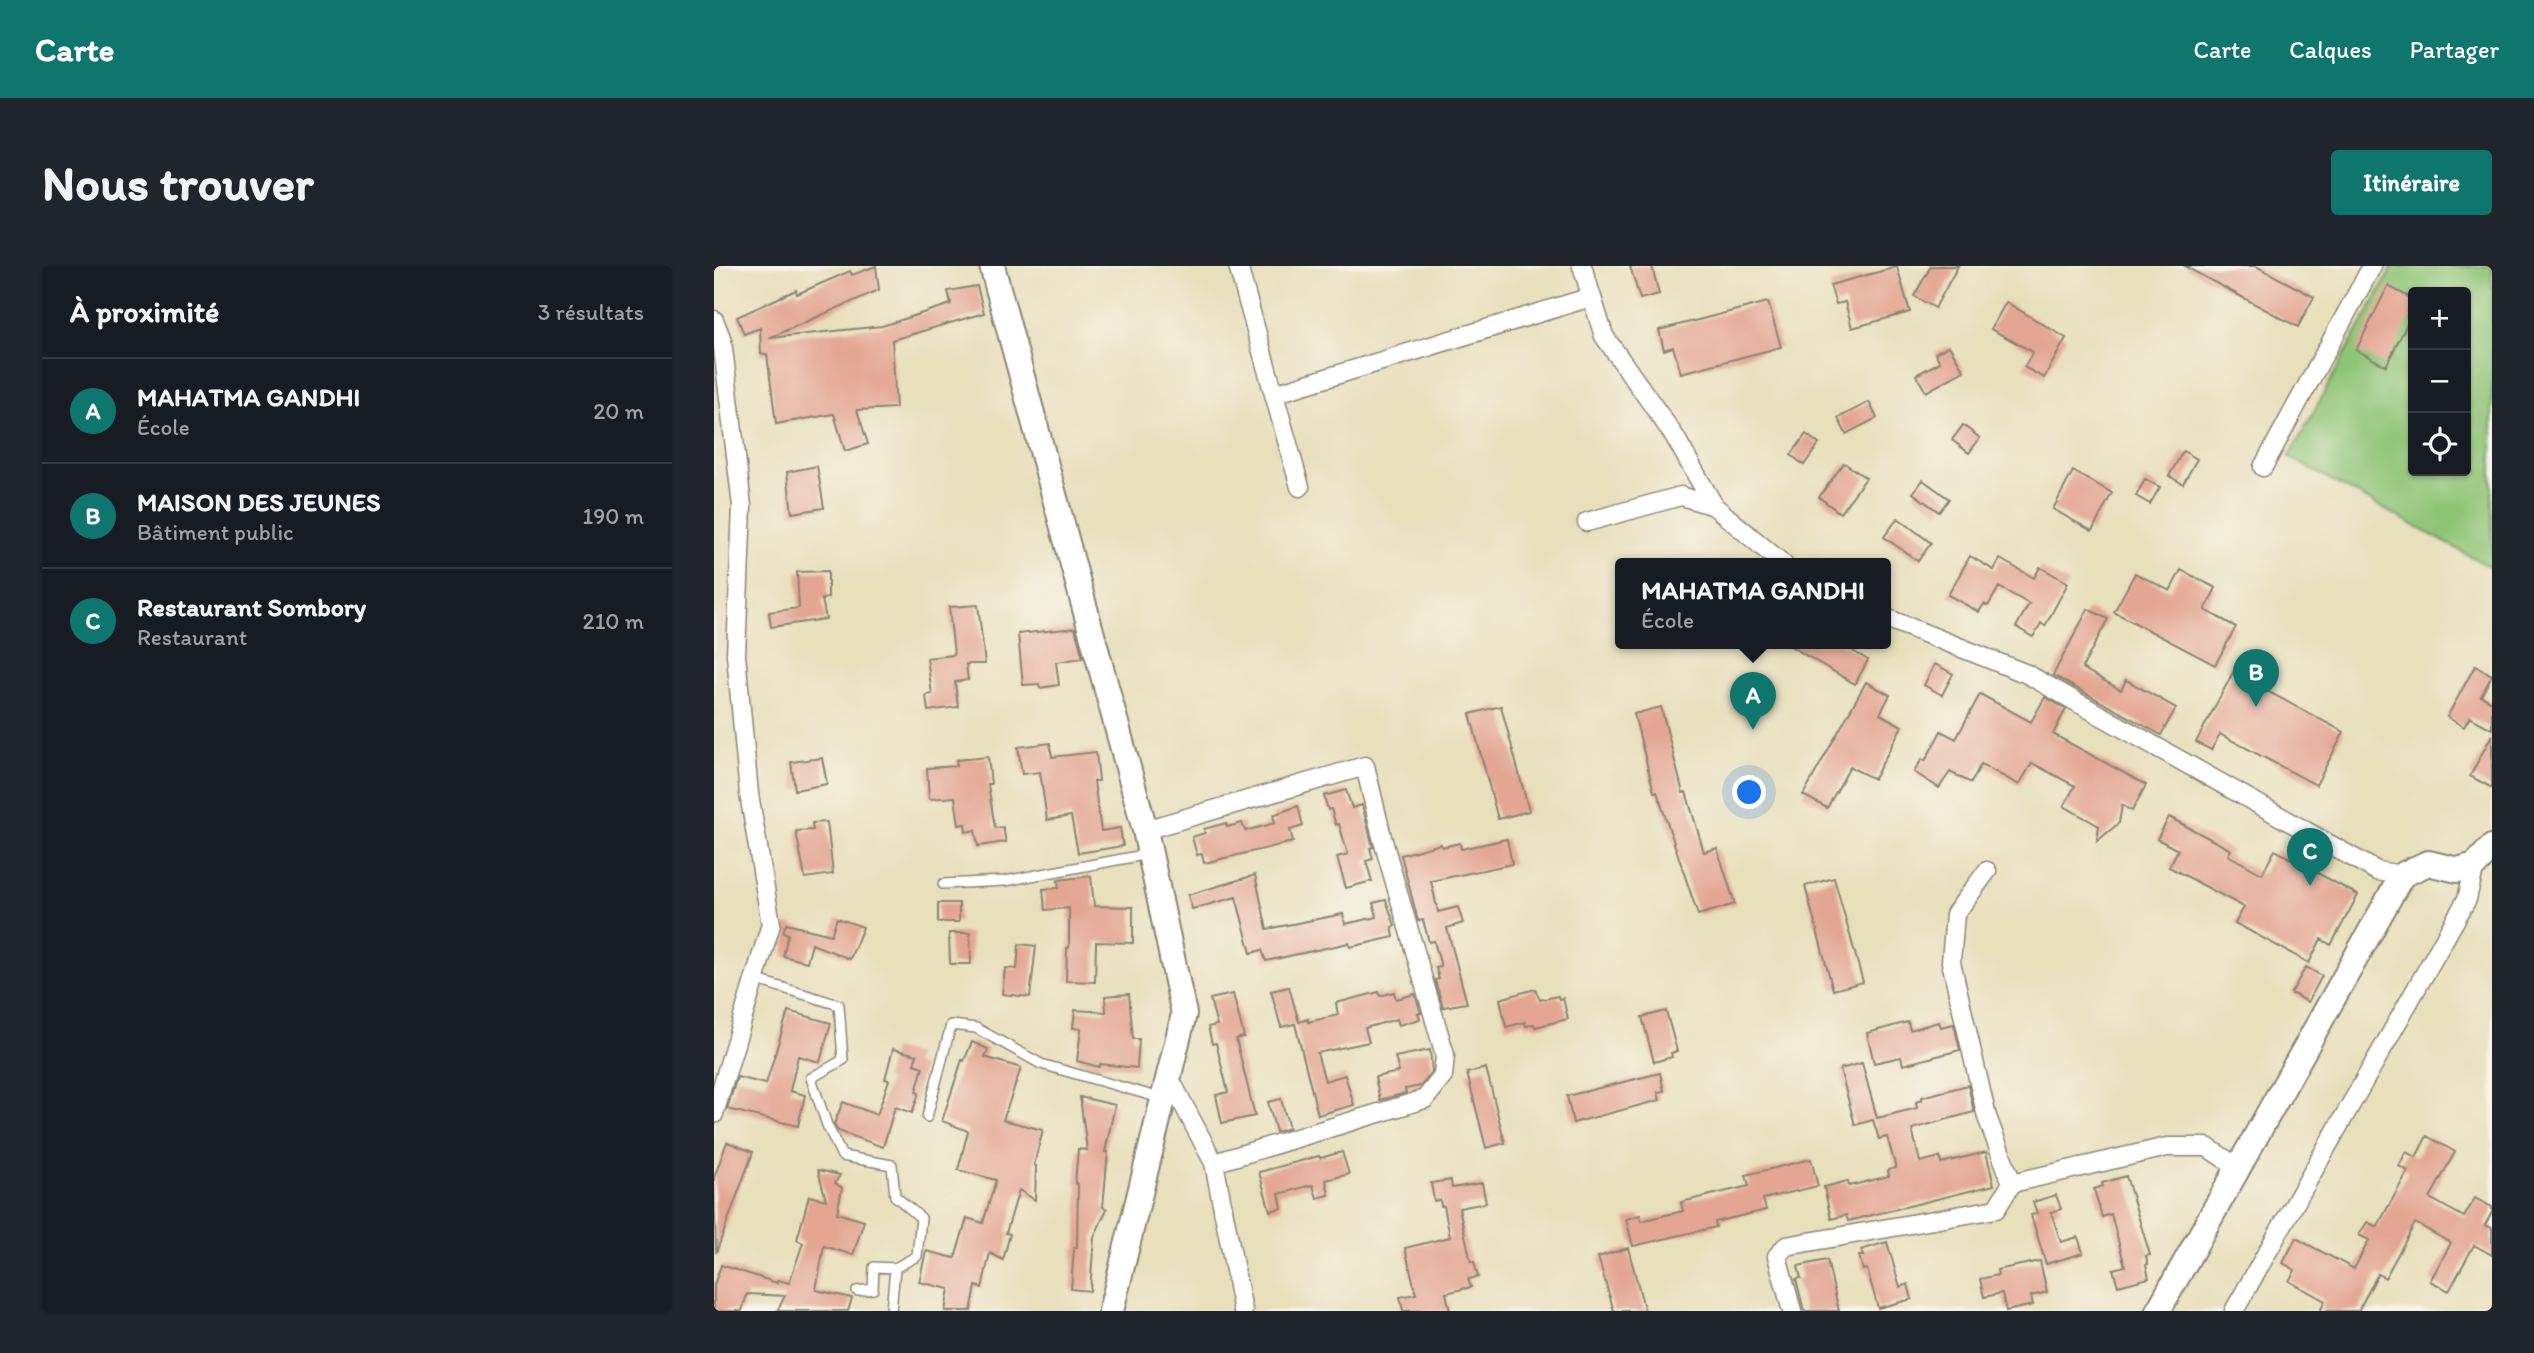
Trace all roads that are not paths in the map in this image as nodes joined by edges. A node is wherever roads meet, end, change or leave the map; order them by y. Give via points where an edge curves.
1 (992, 266) edge
2 (1238, 266) edge
3 (1582, 266) edge
4 (2372, 266) edge
5 (1591, 297) junction
6 (714, 320) edge
7 (1274, 394) junction
8 (2263, 467) dead end
9 (1300, 486) dead end
10 (1714, 506) junction
11 (1587, 522) dead end
12 (1776, 558) edge
13 (1891, 620) edge
14 (1148, 842) junction
15 (2492, 847) edge
16 (2475, 865) junction
17 (1987, 871) dead end
18 (2402, 875) junction
19 (943, 884) dead end
20 (754, 979) junction
21 (1167, 1089) junction
22 (714, 1114) edge
23 (927, 1117) dead end
24 (1214, 1163) junction
25 (2237, 1167) junction
26 (2011, 1183) junction
27 (894, 1268) junction
28 (857, 1291) dead end
29 (891, 1311) edge
30 (1111, 1311) edge
31 (1243, 1311) edge
32 (1792, 1311) edge
33 (2158, 1311) edge
34 (2234, 1311) edge

1 - 14 main road
2 - 7 street
3 - 5 street
4 - 8 street
5 - 7 street
5 - 10 street via 1604,336 1675,437
6 - 20 street via 722,340 742,506 736,655 749,794 771,924
7 - 9 street
10 - 11 street via 1681,496
10 - 12 street
13 - 18 street via 2026,674 2377,871
14 - 19 lane via 1005,881
14 - 21 main road via 1184,1014
14 - 24 street via 1365,766 1445,1055 1443,1076 1425,1099
15 - 16 main road
16 - 18 main road via 2458,870 2428,863
16 - 34 street via 2467,899
17 - 26 street via 1955,914 1951,962 1987,1117
18 - 25 main road
20 - 22 street
20 - 27 lane via 839,1005 843,1060 811,1077 842,1156 892,1166 895,1196 921,1218 917,1256
21 - 23 lane via 1041,1064 976,1028 951,1026
21 - 24 street
21 - 30 main road
24 - 31 street
25 - 26 street via 2207,1147 2168,1147
25 - 33 main road
26 - 32 street via 1996,1209 1786,1246 1777,1256
27 - 28 lane via 874,1267 873,1289
27 - 29 lane

